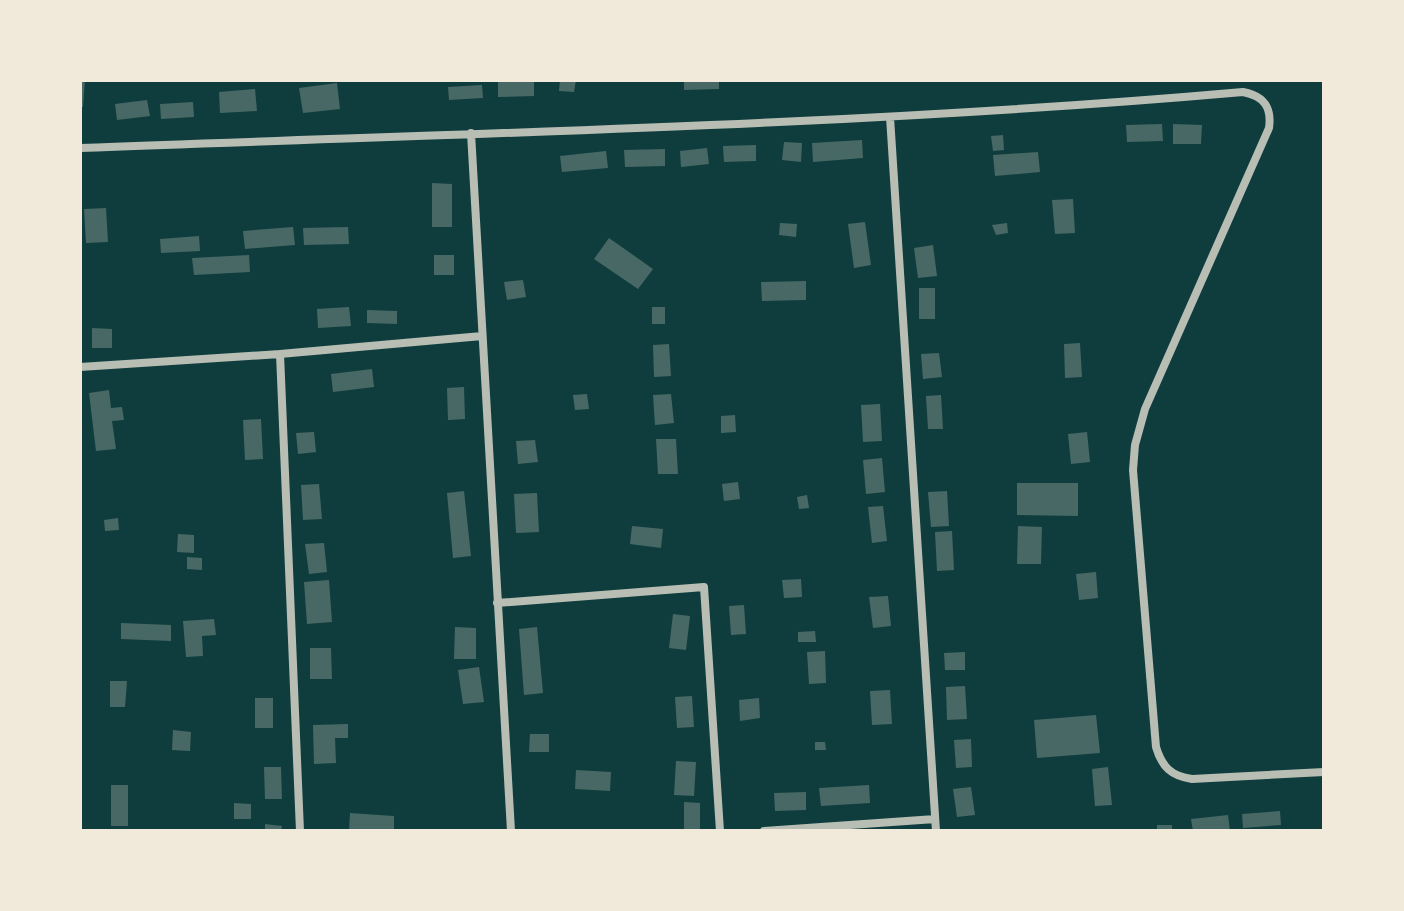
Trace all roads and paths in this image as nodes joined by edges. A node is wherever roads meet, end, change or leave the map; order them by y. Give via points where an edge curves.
1 (890, 117) junction
2 (471, 133) junction
3 (80, 148) edge
4 (482, 336) junction
5 (280, 354) junction
6 (80, 367) edge
7 (497, 603) junction
8 (1324, 772) edge
9 (935, 819) junction
10 (300, 831) edge
11 (511, 831) edge
12 (720, 831) edge
13 (764, 831) edge
14 (936, 831) edge

1 - 2 street
1 - 8 street via 1243,92 1266,103 1269,128 1145,409 1135,445 1156,747 1167,770 1192,779
1 - 9 street
2 - 3 street
2 - 4 street
4 - 5 street
4 - 7 street
5 - 6 street
5 - 10 street
7 - 11 street
7 - 12 street via 704,587
9 - 13 street
9 - 14 street

